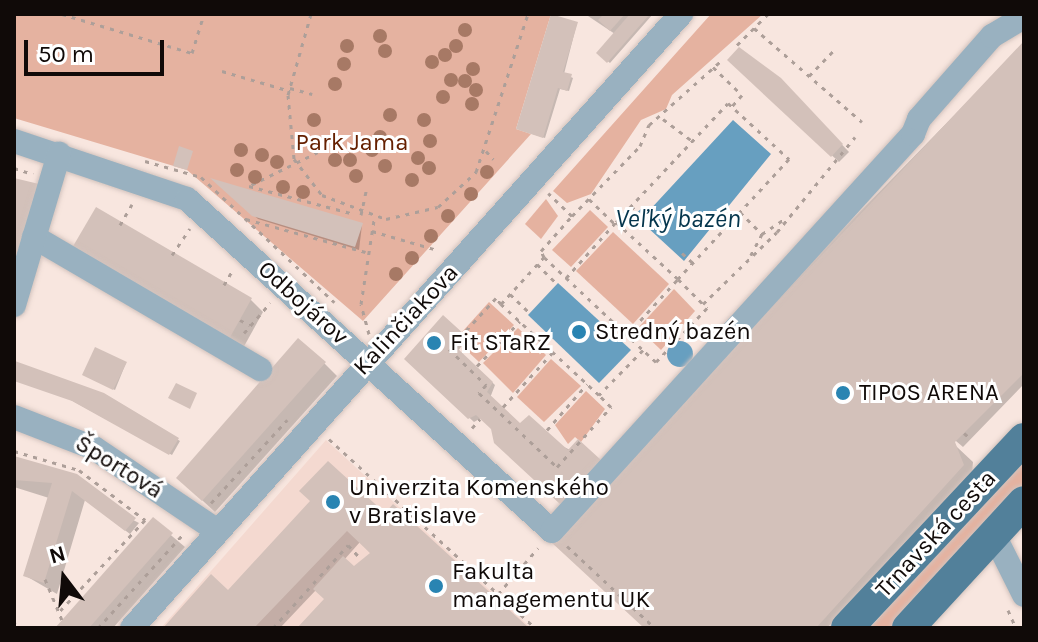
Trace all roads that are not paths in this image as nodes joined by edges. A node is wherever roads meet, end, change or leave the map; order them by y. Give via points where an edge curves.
1 (681, 14) edge
2 (1024, 17) edge
3 (14, 141) edge
4 (59, 154) junction
5 (34, 237) junction
6 (14, 305) edge
7 (368, 363) junction
8 (260, 369) dead end
9 (14, 417) edge
10 (1024, 439) edge
11 (1024, 502) edge
12 (207, 524) junction
13 (994, 535) junction
14 (1015, 601) edge
15 (132, 628) edge
16 (847, 628) edge
17 (908, 628) edge

1 - 7 street, Kalinčiakova
2 - 7 street, Odbojárov via 992,36 919,119 913,134 554,534
3 - 4 street, Odbojárov
4 - 5 street
4 - 7 street, Odbojárov via 187,199
5 - 6 street
5 - 8 street
7 - 12 street, Kalinčiakova via 301,421
9 - 12 street, Športová via 94,448
10 - 16 main road, Trnavská cesta
11 - 13 main road, Trnavská cesta
12 - 15 street, Kalinčiakova
13 - 14 street
13 - 17 main road, Trnavská cesta

